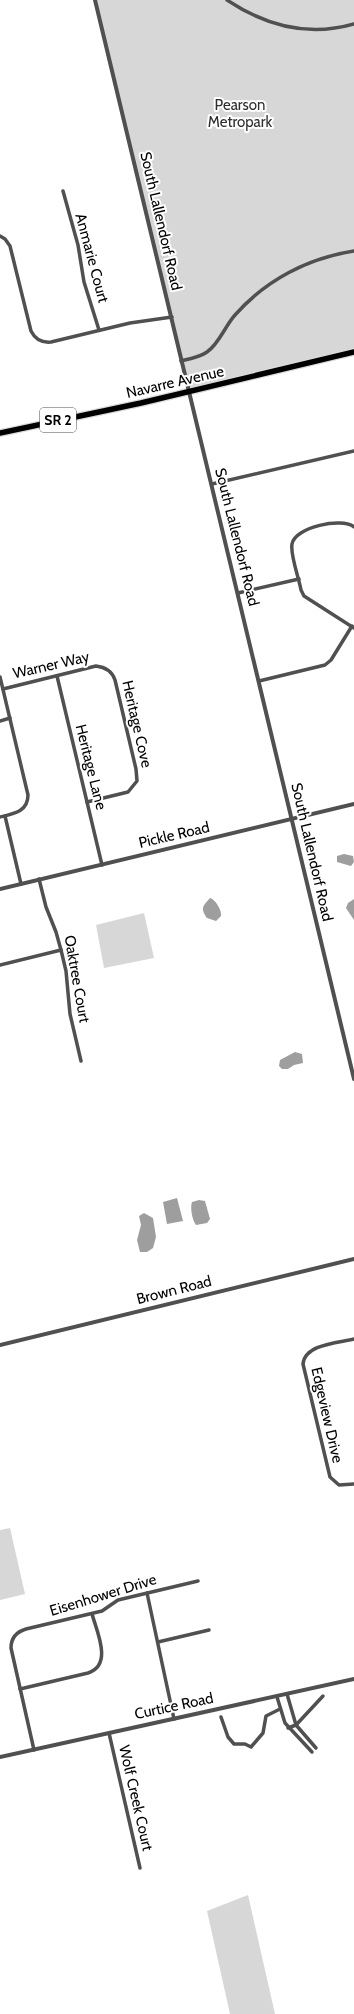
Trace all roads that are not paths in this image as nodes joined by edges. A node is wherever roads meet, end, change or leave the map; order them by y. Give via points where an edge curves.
1 (95, 0) edge
2 (227, 0) edge
3 (354, 24) edge
4 (63, 192) dead end
5 (0, 236) edge
6 (354, 250) edge
7 (172, 317) junction
8 (99, 330) junction
9 (354, 352) edge
10 (181, 361) junction
11 (188, 392) junction
12 (0, 432) edge
13 (354, 451) edge
14 (212, 484) junction
15 (354, 526) edge
16 (299, 579) junction
17 (238, 593) junction
18 (353, 627) edge
19 (105, 668) joint
20 (57, 676) junction
21 (0, 677) edge
22 (259, 681) junction
23 (3, 689) junction
24 (10, 718) junction
25 (0, 720) edge
26 (87, 802) junction
27 (354, 804) edge
28 (5, 816) junction
29 (0, 817) edge
30 (292, 819) junction
31 (102, 865) junction
32 (39, 879) junction
33 (21, 884) junction
34 (0, 889) edge
35 (61, 950) junction
36 (0, 965) edge
37 (81, 1061) dead end
38 (354, 1079) edge
39 (354, 1259) edge
40 (354, 1339) edge
41 (0, 1345) edge
42 (354, 1484) edge
43 (198, 1581) dead end
44 (147, 1593) junction
45 (92, 1614) junction
46 (209, 1630) dead end
47 (158, 1642) junction
48 (354, 1679) edge
49 (20, 1689) junction
50 (287, 1694) junction
51 (277, 1696) junction
52 (323, 1696) dead end
53 (280, 1709) junction
54 (221, 1717) dead end
55 (174, 1719) junction
56 (296, 1725) junction
57 (288, 1728) junction
58 (109, 1733) junction
59 (316, 1748) dead end
60 (34, 1750) junction
61 (312, 1752) dead end
62 (0, 1757) edge
63 (140, 1868) dead end

1 - 7 street, South Lallendorf Road
2 - 3 street via 259,19 302,30 332,29
4 - 8 street, Anmarie Court via 78,245 84,282
5 - 8 street via 10,246 30,329 35,338 48,342
6 - 10 street via 316,260 278,278 235,315 207,352
7 - 8 street
7 - 10 street, South Lallendorf Road
9 - 11 highway, Navarre Avenue / SR 2
10 - 11 street, South Lallendorf Road
11 - 12 highway, Navarre Avenue / SR 2
11 - 14 street, South Lallendorf Road
13 - 14 street
14 - 17 street, South Lallendorf Road
15 - 16 street via 347,522 339,522 304,530 296,535 292,547
16 - 17 street
16 - 18 street via 302,593 306,598
17 - 22 street, South Lallendorf Road
18 - 22 street via 325,665
19 - 20 street, Warner Way via 96,666
19 - 26 street, Heritage Cove via 114,678 137,777 135,785 128,792
20 - 23 street, Warner Way
20 - 26 street, Heritage Lane
21 - 23 street
22 - 30 street, South Lallendorf Road
23 - 24 street
24 - 25 street
24 - 28 street via 28,799 20,812
26 - 31 street, Heritage Lane
27 - 30 street, Pickle Road
28 - 29 street
28 - 33 street
30 - 31 street, Pickle Road
30 - 38 street, South Lallendorf Road
31 - 32 street, Pickle Road
32 - 33 street, Pickle Road
32 - 35 street, Oaktree Court
33 - 34 street, Pickle Road
35 - 36 street
35 - 37 street, Oaktree Court via 67,976 70,1014
39 - 41 street, Brown Road
40 - 42 street, Edgeview Drive via 311,1350 303,1360 328,1471 334,1482 343,1486
43 - 44 street, Eisenhower Drive
44 - 45 street, Eisenhower Drive via 118,1600 106,1609
44 - 47 street
45 - 49 street, Eisenhower Drive via 26,1629 16,1634 12,1648
45 - 49 street via 102,1655 97,1668 88,1673
46 - 47 street
47 - 55 street
48 - 50 street, Curtice Road
49 - 60 street, Eisenhower Drive
50 - 51 street, Curtice Road
50 - 56 street
51 - 53 street
51 - 55 street, Curtice Road
52 - 56 street
53 - 54 street via 266,1716 263,1733 251,1747 234,1744
53 - 57 street
55 - 58 street, Curtice Road
56 - 57 street
56 - 59 street
57 - 61 street
58 - 60 street, Curtice Road
58 - 63 street, Wolf Creek Court
60 - 62 street, Curtice Road

